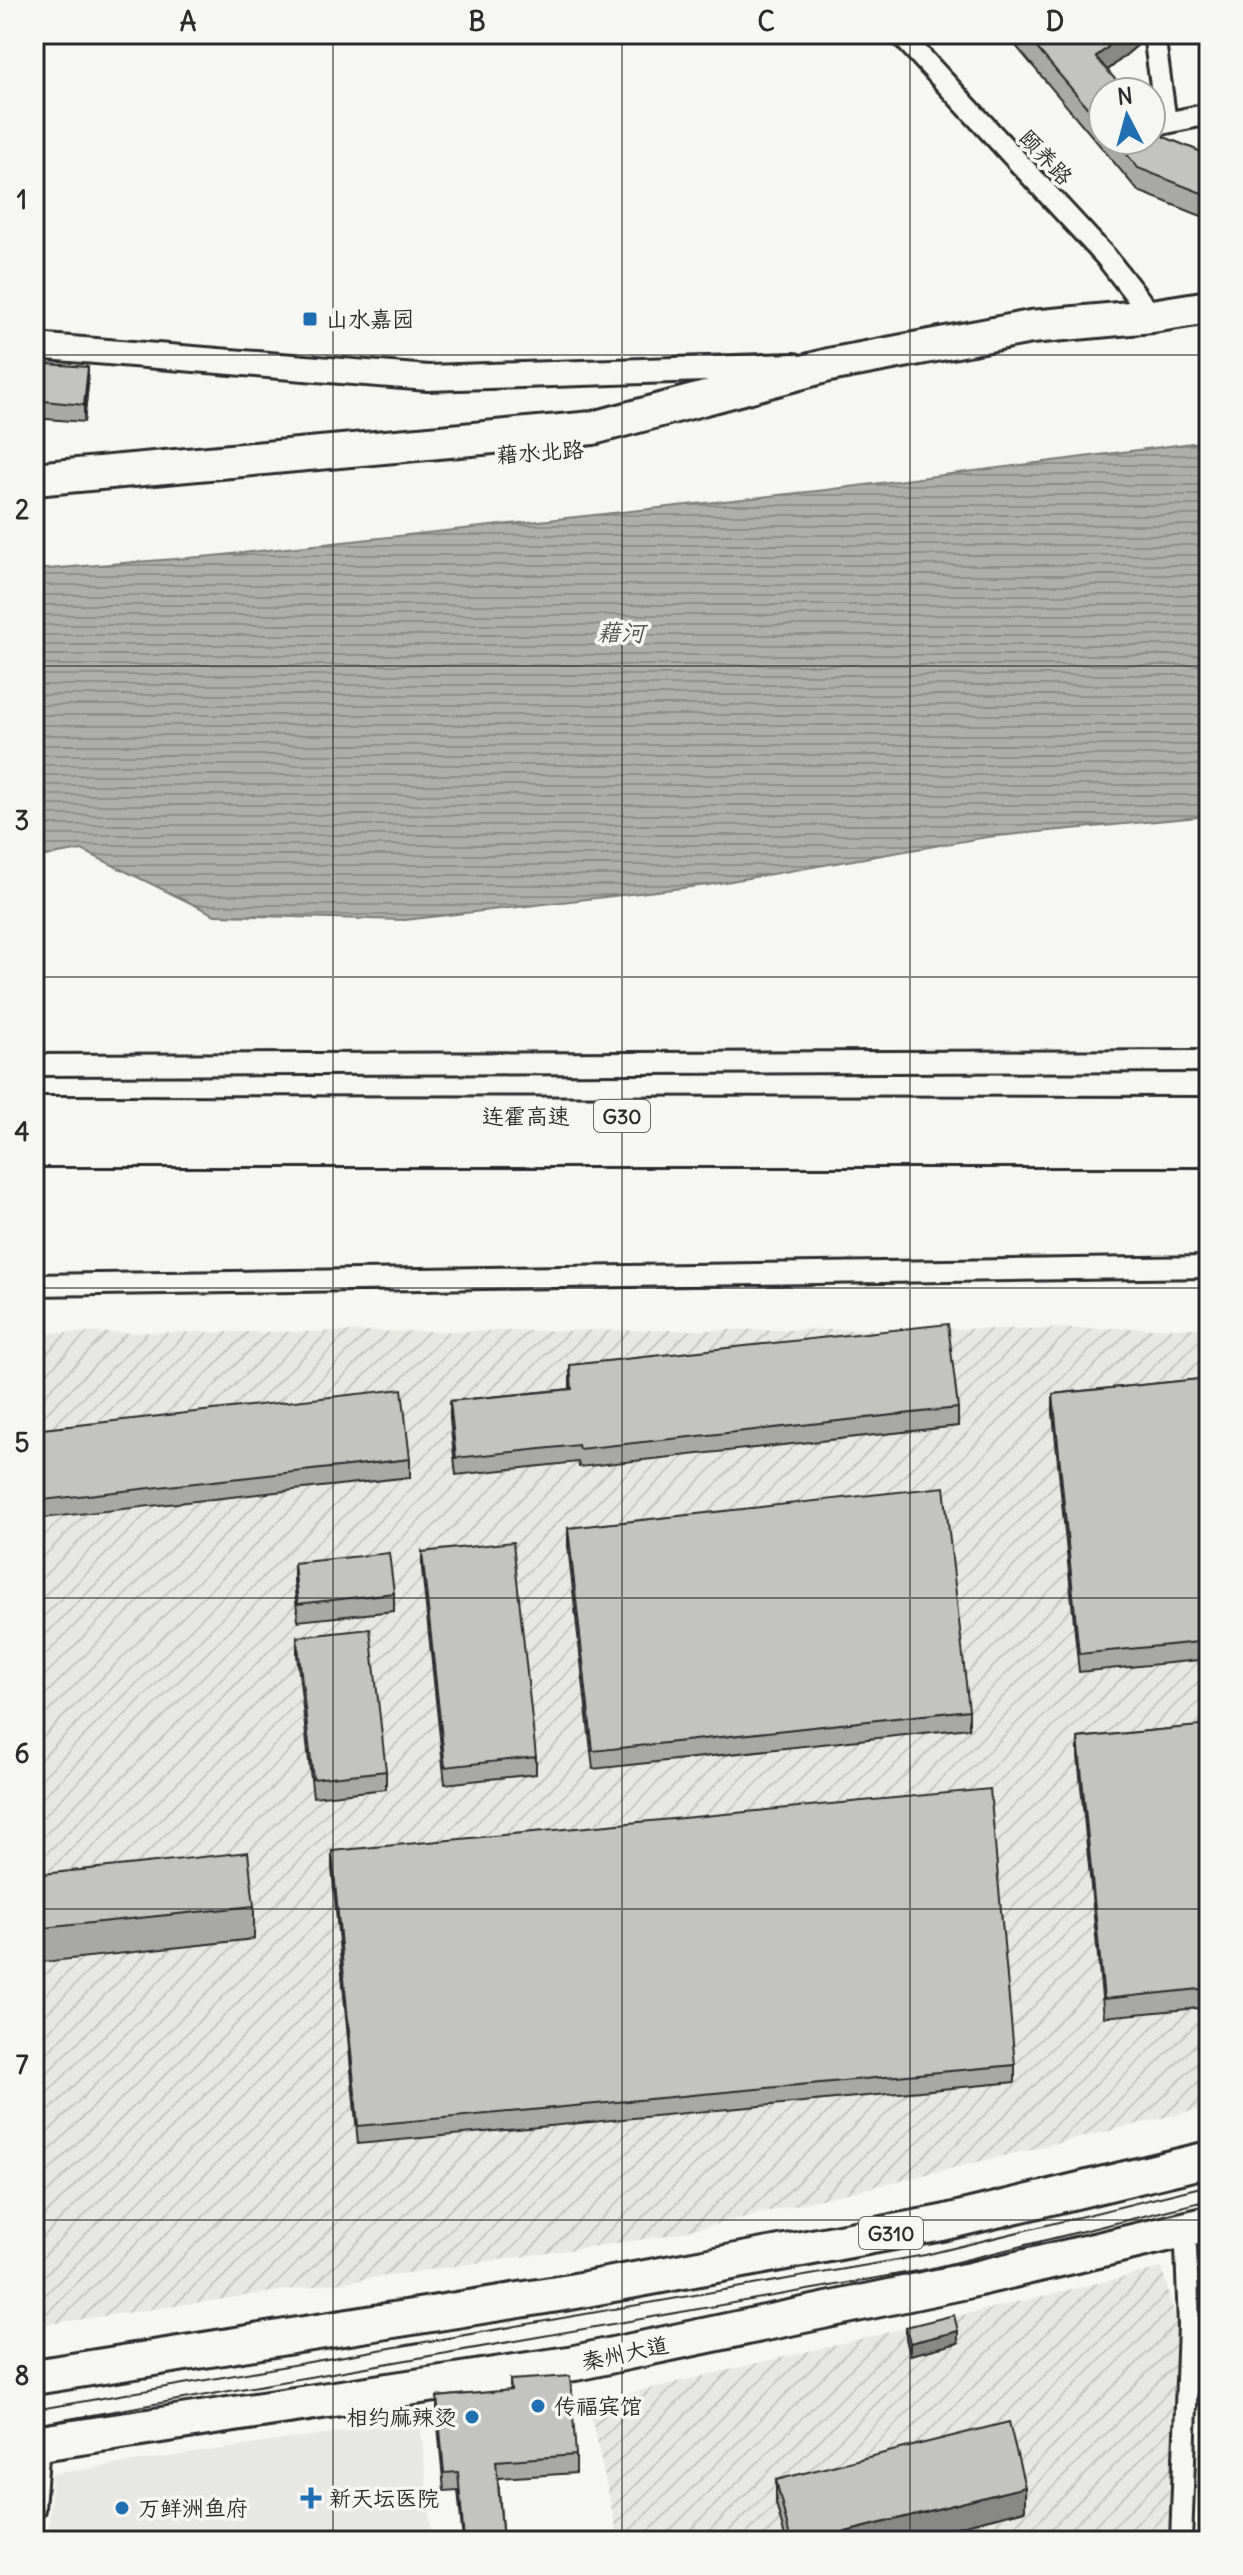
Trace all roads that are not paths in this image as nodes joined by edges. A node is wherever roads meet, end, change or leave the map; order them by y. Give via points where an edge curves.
1 (1154, 34) edge
2 (907, 36) edge
3 (1209, 114) edge
4 (1209, 307) edge
5 (1152, 316) junction
6 (1031, 327) junction
7 (34, 346) edge
8 (829, 365) junction
9 (34, 479) edge
10 (34, 493) edge
11 (1209, 1061) edge
12 (34, 1065) edge
13 (34, 1115) edge
14 (1209, 1116) edge
15 (34, 1148) edge
16 (1209, 1148) edge
17 (1209, 1267) edge
18 (34, 1285) edge
19 (1209, 2159) edge
20 (1202, 2228) edge
21 (34, 2377) edge
22 (37, 2443) edge
23 (34, 2509) edge
24 (1181, 2541) edge

1 - 3 street via 1166,123
2 - 5 street, 颐养路 via 1106,257
4 - 5 main road, 藉水北路
5 - 6 main road, 藉水北路
6 - 8 main road, 藉水北路
6 - 10 main road, 藉水北路 via 594,449
7 - 8 street via 428,378
8 - 9 main road, 藉水北路 via 593,428
11 - 12 street
13 - 14 highway, 连霍高速 / G30
15 - 16 highway, 连霍高速 / G30
17 - 18 street
19 - 21 highway, G310 via 911,2229 570,2292
20 - 22 highway, 秦州大道 via 575,2363
20 - 24 street via 1186,2248 1189,2326
22 - 23 street

